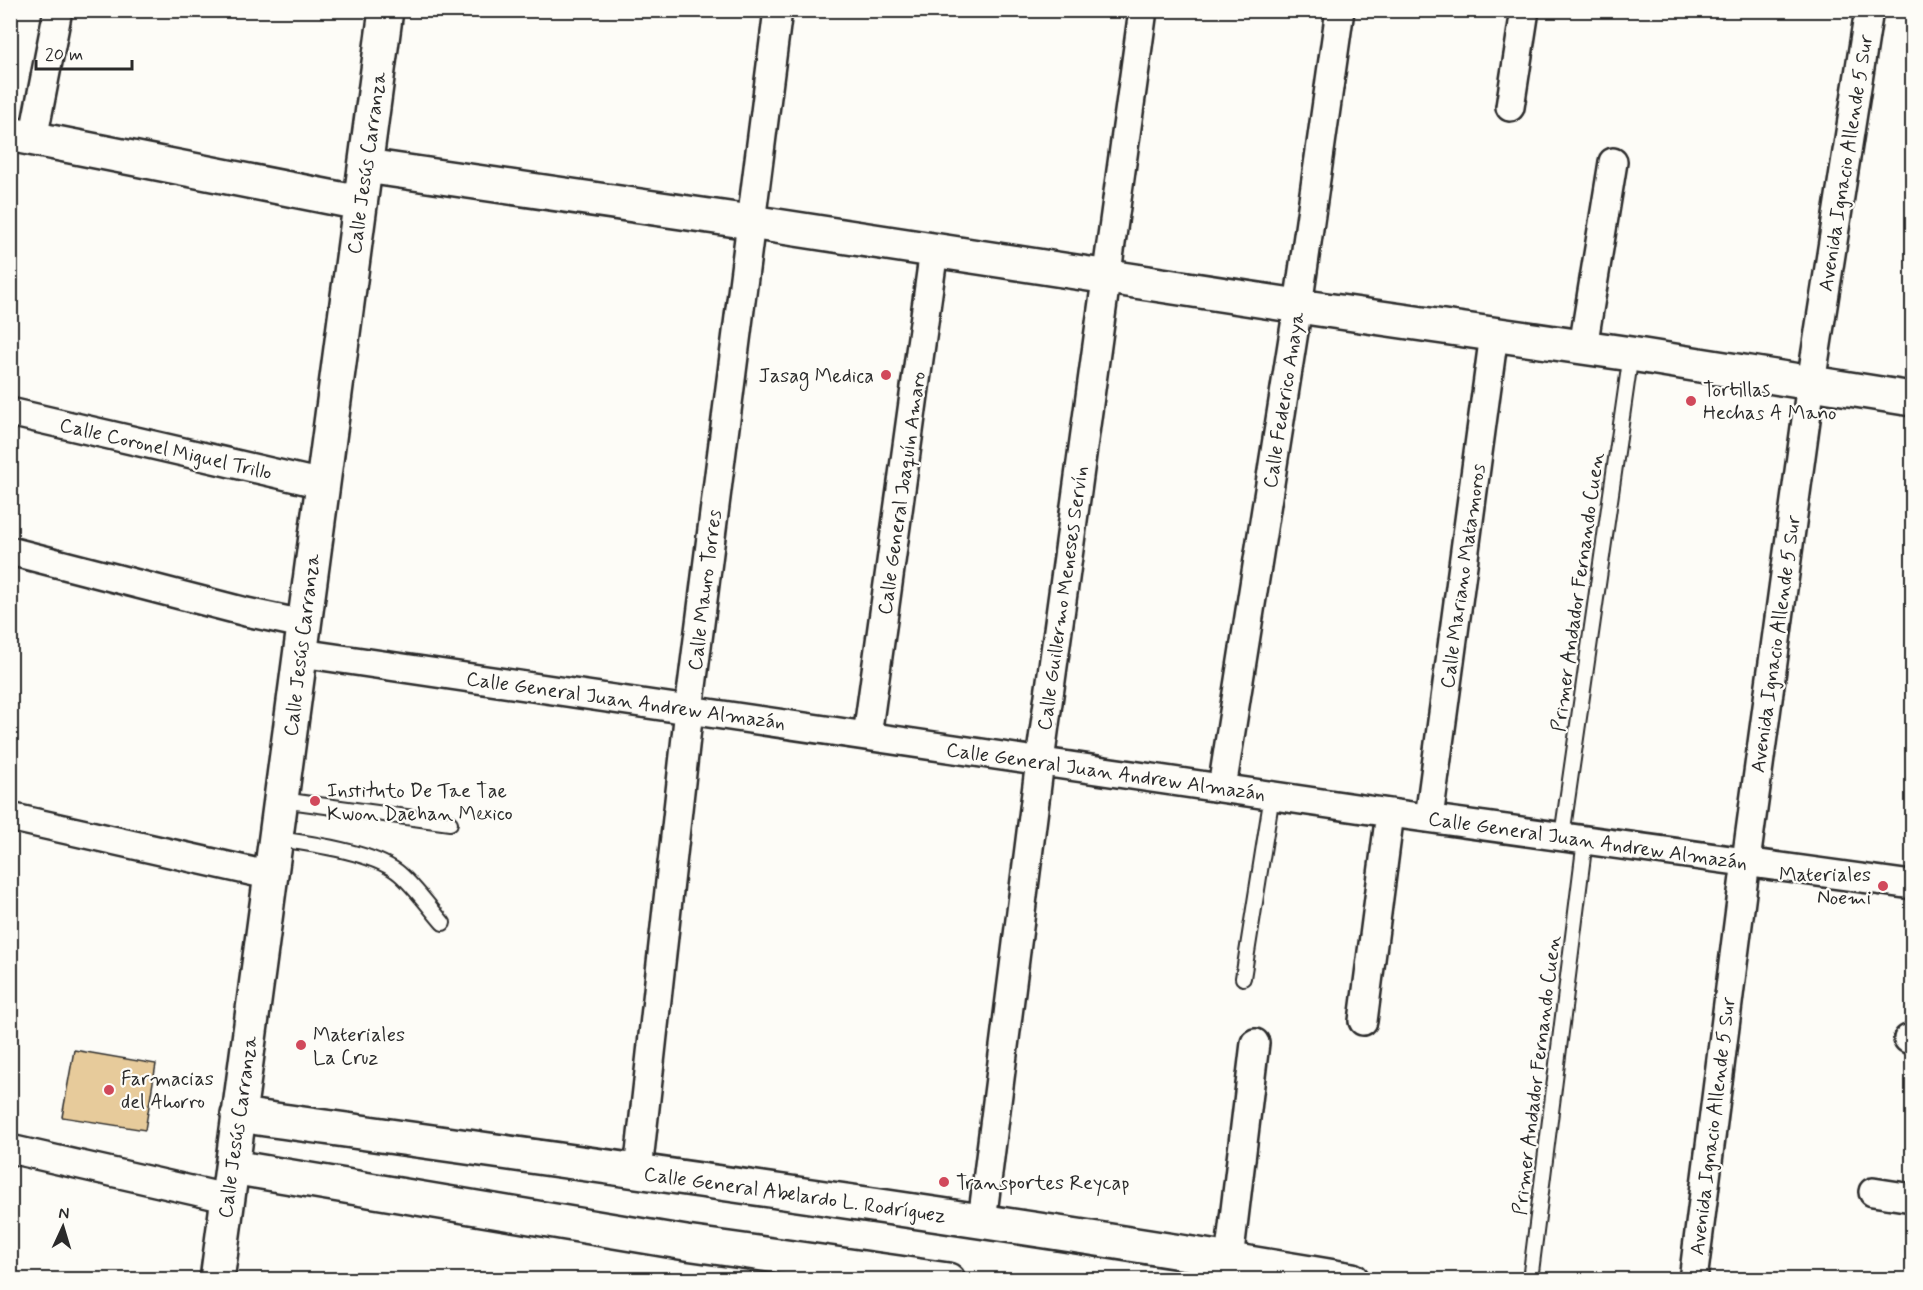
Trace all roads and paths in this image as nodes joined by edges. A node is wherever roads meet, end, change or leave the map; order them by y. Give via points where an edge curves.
1 (58, 10) edge
2 (386, 10) edge
3 (778, 10) edge
4 (1143, 10) edge
5 (1340, 10) edge
6 (1525, 10) edge
7 (1869, 10) edge
8 (1510, 107) dead end
9 (22, 137) edge
10 (1613, 162) dead end
11 (366, 166) junction
12 (360, 203) junction
13 (750, 222) junction
14 (934, 250) junction
15 (1105, 276) junction
16 (1298, 306) junction
17 (1494, 334) junction
18 (1583, 347) junction
19 (1631, 354) junction
20 (1811, 383) junction
21 (1912, 399) edge
22 (10, 412) edge
23 (322, 484) junction
24 (10, 551) edge
25 (302, 638) junction
26 (689, 710) junction
27 (867, 736) junction
28 (1040, 761) junction
29 (1222, 788) junction
30 (1272, 795) junction
31 (282, 800) junction
32 (1390, 813) junction
33 (10, 817) edge
34 (1429, 818) junction
35 (450, 823) dead end
36 (1574, 838) junction
37 (276, 839) junction
38 (1746, 861) junction
39 (272, 876) junction
40 (1912, 885) edge
41 (443, 923) dead end
42 (1243, 978) dead end
43 (1364, 1021) dead end
44 (1255, 1042) dead end
45 (238, 1115) junction
46 (10, 1149) edge
47 (638, 1171) junction
48 (229, 1183) junction
49 (1873, 1192) dead end
50 (1912, 1198) edge
51 (982, 1221) junction
52 (1229, 1260) junction
53 (1346, 1279) edge
54 (217, 1280) edge
55 (948, 1280) edge
56 (1530, 1280) edge
57 (1693, 1280) edge

1 - 9 street
2 - 11 main road, Calle Jesús Carranza
3 - 13 street, Calle Mauro Torres
4 - 15 street, Calle Guillermo Meneses Servín
5 - 16 street, Calle Federico Anaya
6 - 8 street
7 - 20 street, Avenida Ignacio Allende 5 Sur
9 - 12 main road
10 - 18 street
11 - 12 main road, Calle Jesús Carranza
11 - 13 main road
12 - 23 main road, Calle Jesús Carranza
13 - 14 main road
13 - 26 street, Calle Mauro Torres
14 - 15 main road
14 - 27 street, Calle General Joaquín Amaro
15 - 16 main road
15 - 28 street, Calle Guillermo Meneses Servín
16 - 17 main road
16 - 29 street, Calle Federico Anaya
17 - 18 main road
17 - 34 street, Calle Mariano Matamoros
18 - 19 main road
19 - 20 main road
19 - 36 lane, Primer Andador Fernando Cuen
20 - 21 main road
20 - 38 street, Avenida Ignacio Allende 5 Sur
22 - 23 street, Calle Coronel Miguel Trillo
23 - 25 main road, Calle Jesús Carranza
24 - 25 street, Calle General Juan Andrew Almazán via 246,612
25 - 26 street, Calle General Juan Andrew Almazán
25 - 31 main road, Calle Jesús Carranza
26 - 27 street, Calle General Juan Andrew Almazán
26 - 47 street, Calle Mauro Torres
27 - 28 street, Calle General Juan Andrew Almazán
28 - 29 street, Calle General Juan Andrew Almazán
28 - 51 street, Calle Guillermo Meneses Servín
29 - 30 street, Calle General Juan Andrew Almazán
30 - 32 street, Calle General Juan Andrew Almazán
30 - 42 lane
31 - 35 lane
31 - 37 main road, Calle Jesús Carranza
32 - 34 street, Calle General Juan Andrew Almazán
32 - 43 street
33 - 39 street
34 - 36 street, Calle General Juan Andrew Almazán
36 - 38 street, Calle General Juan Andrew Almazán
36 - 56 lane, Primer Andador Fernando Cuen
37 - 39 main road, Calle Jesús Carranza
37 - 41 lane via 372,858 399,873
38 - 40 street, Calle General Juan Andrew Almazán
38 - 57 street, Avenida Ignacio Allende 5 Sur
39 - 45 main road, Calle Jesús Carranza
44 - 52 street
45 - 47 main road, Calle General Abelardo L. Rodríguez
45 - 48 main road, Calle Jesús Carranza
46 - 48 street
47 - 51 main road, Calle General Abelardo L. Rodríguez
48 - 54 main road, Calle Jesús Carranza
48 - 55 main road
49 - 50 street
51 - 52 main road, Calle General Abelardo L. Rodríguez
52 - 53 main road, Calle General Abelardo L. Rodríguez

